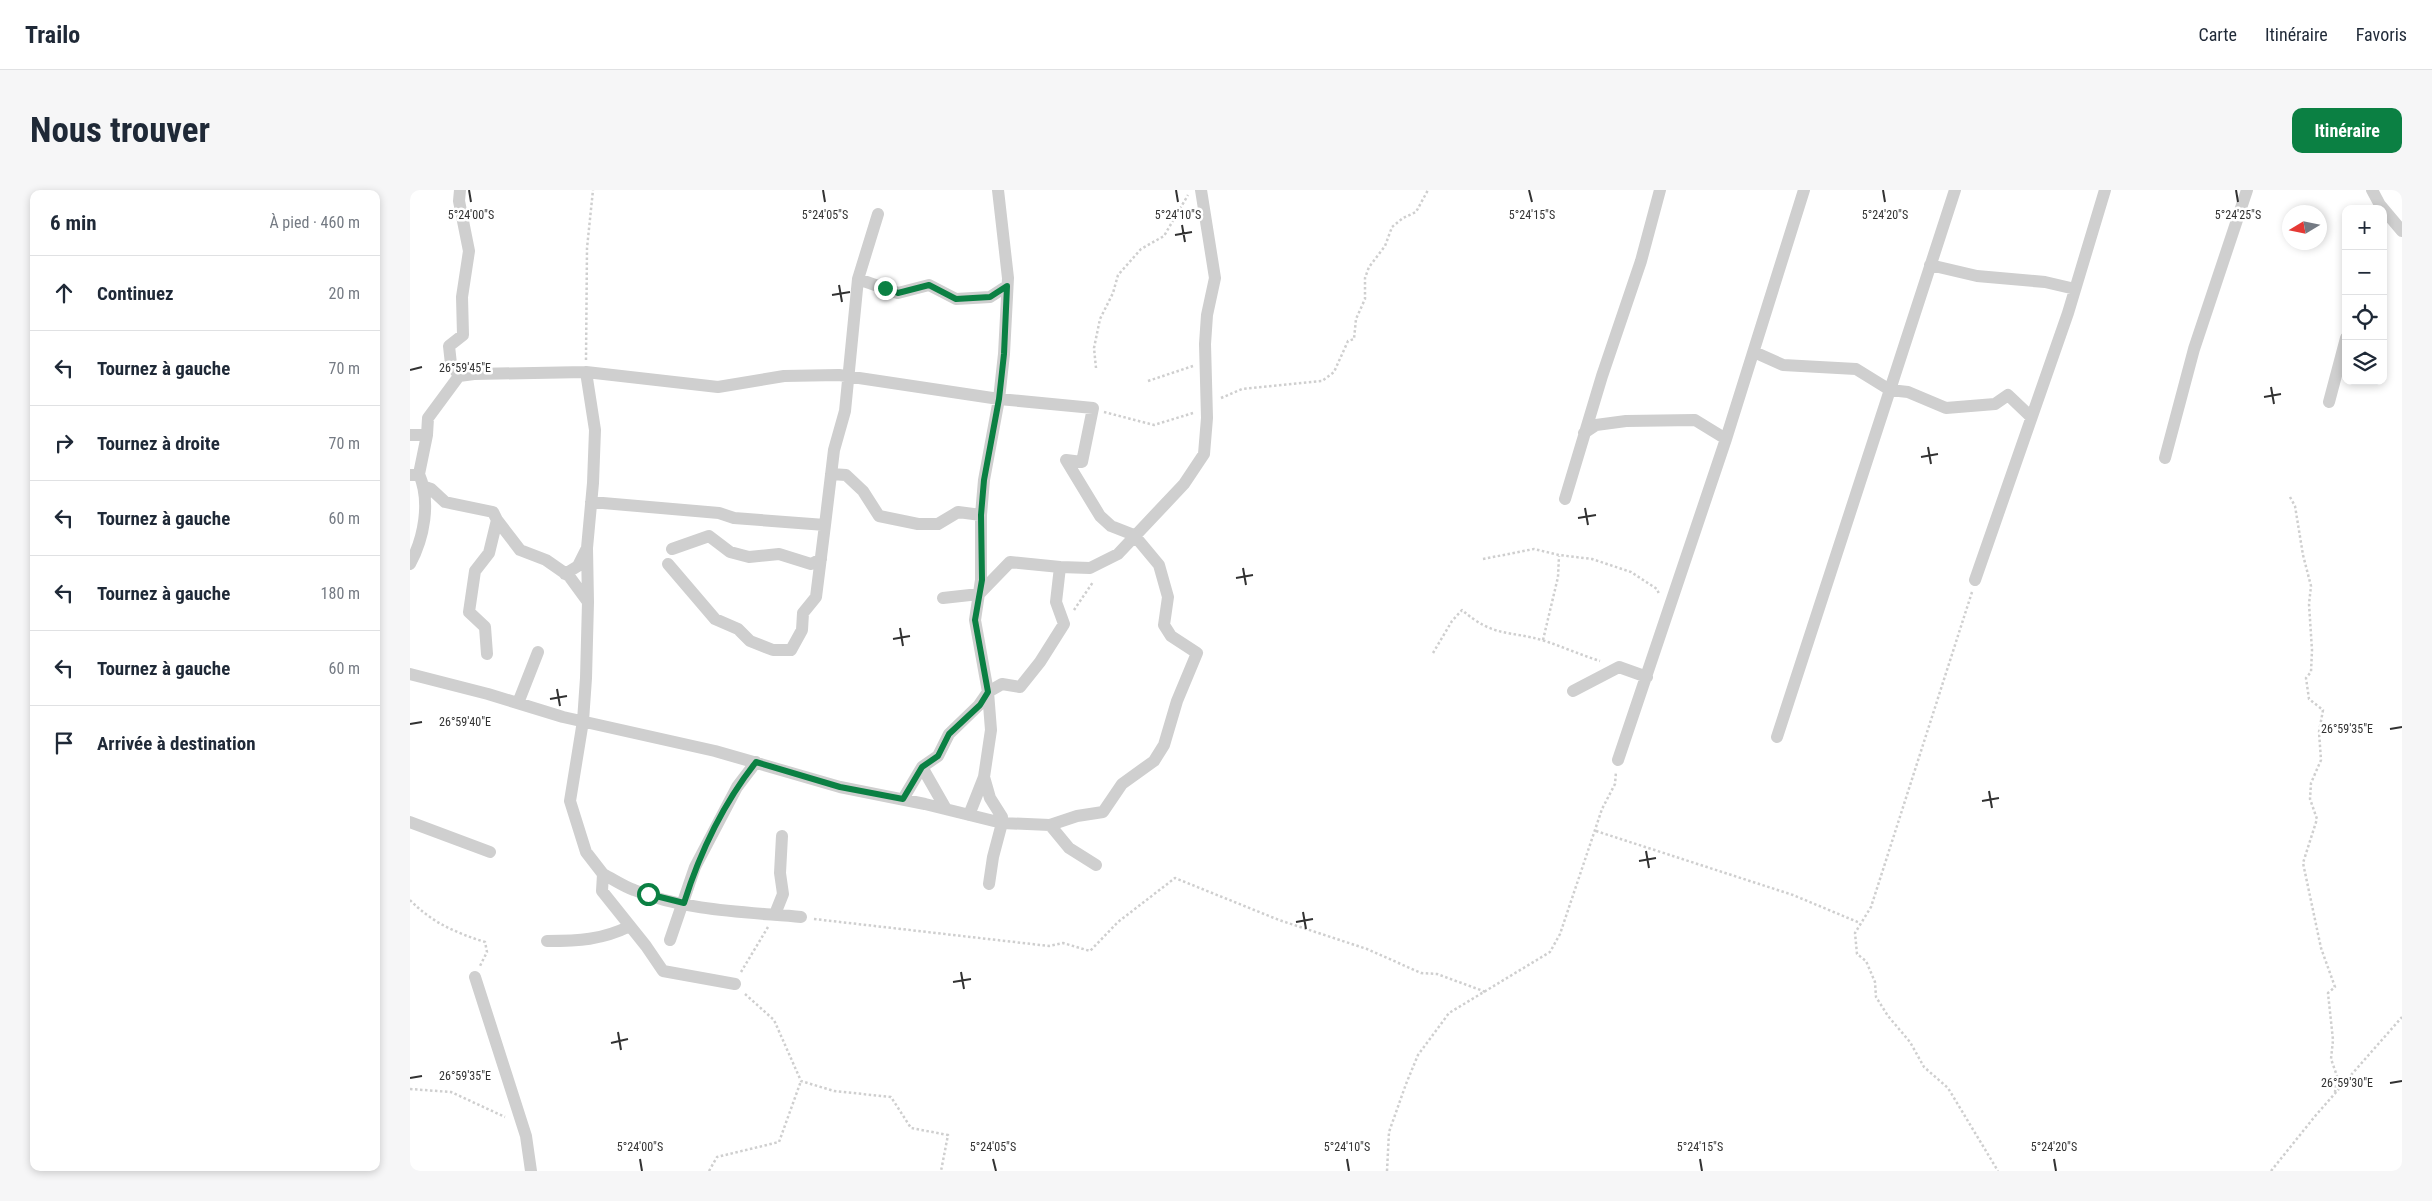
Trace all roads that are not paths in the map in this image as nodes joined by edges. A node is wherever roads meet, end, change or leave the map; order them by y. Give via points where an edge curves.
1 (460, 190) edge
2 (998, 190) edge
3 (1201, 190) edge
4 (1660, 190) edge
5 (1804, 190) edge
6 (1955, 190) edge
7 (2105, 190) edge
8 (2247, 190) edge
9 (2372, 190) edge
10 (2384, 190) edge
11 (2379, 205) edge
12 (2380, 205) edge
13 (878, 214) dead end
14 (2387, 215) edge
15 (2402, 231) edge
16 (1930, 265) junction
17 (858, 279) junction
18 (1007, 286) junction
19 (2076, 290) junction
20 (2345, 340) edge
21 (1754, 352) junction
22 (586, 372) junction
23 (459, 376) junction
24 (850, 377) junction
25 (1890, 390) junction
26 (999, 399) junction
27 (2329, 402) dead end
28 (2031, 417) junction
29 (1584, 433) junction
30 (410, 435) edge
31 (427, 435) junction
32 (1726, 439) junction
33 (2165, 458) dead end
34 (414, 474) edge
35 (831, 474) junction
36 (425, 488) junction
37 (1566, 499) dead end
38 (591, 502) junction
39 (981, 515) junction
40 (497, 520) junction
41 (825, 526) junction
42 (1134, 535) junction
43 (587, 548) junction
44 (672, 549) dead end
45 (821, 559) junction
46 (410, 564) edge
47 (668, 564) dead end
48 (1060, 567) junction
49 (565, 574) junction
50 (1975, 580) road end
51 (979, 594) junction
52 (944, 598) dead end
53 (588, 602) junction
54 (538, 652) dead end
55 (487, 654) dead end
56 (410, 674) edge
57 (1647, 677) junction
58 (1573, 691) dead end
59 (988, 692) junction
60 (518, 703) junction
61 (583, 721) junction
62 (1777, 737) dead end
63 (1618, 760) road end
64 (756, 762) junction
65 (922, 767) junction
66 (984, 777) junction
67 (903, 799) junction
68 (946, 809) junction
69 (969, 815) junction
70 (410, 822) edge
71 (1002, 823) junction
72 (1050, 825) junction
73 (782, 836) dead end
74 (490, 852) dead end
75 (1096, 865) dead end
76 (603, 874) junction
77 (989, 884) dead end
78 (684, 903) junction
79 (775, 914) junction
80 (801, 917) road end
81 (630, 926) junction
82 (670, 940) dead end
83 (547, 941) dead end
84 (475, 976) road end
85 (734, 984) road end
86 (531, 1171) edge

1 - 23 street via 459,201 469,251 462,297 463,335 448,346 451,364
2 - 18 street
3 - 42 street via 1215,278 1207,315 1204,454 1184,484
4 - 29 street via 1630,296
5 - 21 street
6 - 16 street
7 - 19 street
8 - 33 street via 2194,349
9 - 11 street
10 - 12 street
13 - 17 street
14 - 15 street
16 - 19 street via 1977,276 2045,282
16 - 25 street
17 - 18 street via 898,293 929,285 956,299 990,297
17 - 24 street
18 - 26 street
19 - 28 street
20 - 27 street
21 - 25 street via 1783,365 1856,369
21 - 32 street
22 - 23 street
22 - 24 street via 718,387 784,376
22 - 38 street via 595,430
23 - 31 street via 428,418
24 - 26 street
24 - 35 street
25 - 28 street via 1908,392 1946,408 1995,404 2008,395
25 - 62 street
26 - 39 street
26 - 42 street via 1094,408 1082,462 1066,460 1100,516 1111,526
28 - 50 street
29 - 32 street via 1596,425 1626,421 1695,420
29 - 37 street
30 - 31 street
31 - 34 street
32 - 57 street
34 - 36 street
35 - 39 street via 846,475 863,491 879,516 918,524 938,524 958,512
35 - 41 street
36 - 40 street via 431,489 445,502 493,512
36 - 46 street via 420,546
38 - 41 street
38 - 43 street
39 - 51 street via 982,580
40 - 49 street via 520,550 546,560
40 - 55 street via 489,553 475,571 469,600 469,612 484,627
41 - 45 street
42 - 48 street via 1118,554 1090,568
42 - 72 street via 1159,565 1168,597 1164,625 1171,636 1197,653 1177,701 1164,745 1154,761 1122,784 1103,812
43 - 49 street via 578,566
43 - 53 street
44 - 45 street via 709,536 730,552 749,557 779,554 811,564
45 - 47 street via 816,597 803,613 802,630 791,650 773,650 750,641 738,629 715,619
48 - 51 street via 1010,562
48 - 59 street via 1056,602 1064,624 1020,687 1002,684
49 - 53 street
51 - 52 street
51 - 59 street via 975,620
53 - 61 street
54 - 60 street
56 - 60 street
57 - 58 street via 1619,668
57 - 63 street
59 - 65 street via 980,705 949,734 938,756
59 - 66 street via 991,730
60 - 61 street
61 - 64 street
61 - 76 street via 570,800 586,852
64 - 67 street via 840,787
64 - 78 street via 737,787 714,829
65 - 67 street
65 - 68 street
66 - 69 street
66 - 71 street
67 - 68 street
68 - 69 street
69 - 71 street
70 - 74 street
71 - 72 street
71 - 77 street
72 - 75 street via 1069,848
73 - 79 street via 780,873 783,894
76 - 78 street via 634,890
76 - 81 street via 602,892
78 - 79 street
78 - 82 street
79 - 80 street
81 - 83 street via 610,936 586,942
81 - 85 street via 663,971
84 - 86 street via 523,1126

